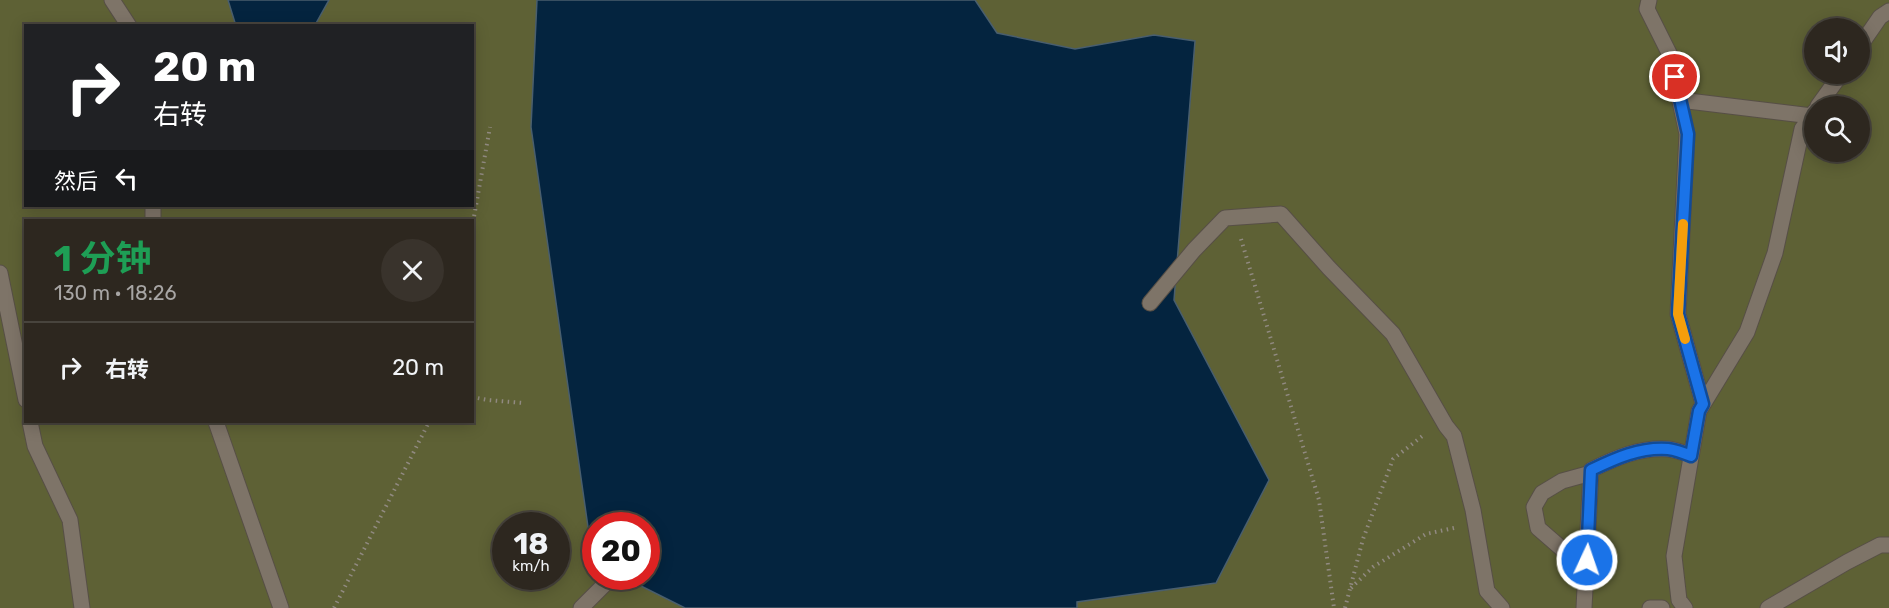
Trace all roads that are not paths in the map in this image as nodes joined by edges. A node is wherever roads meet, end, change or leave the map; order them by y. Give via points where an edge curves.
1 (112, 0) edge
2 (1649, 0) edge
3 (1889, 11) edge
4 (128, 24) edge
5 (1870, 32) edge
6 (1680, 100) junction
7 (1804, 110) edge
8 (1804, 126) edge
9 (0, 273) edge
10 (1150, 303) dead end
11 (24, 390) edge
12 (1703, 404) junction
13 (30, 423) edge
14 (216, 423) edge
15 (1691, 456) junction
16 (1591, 473) junction
17 (1889, 545) edge
18 (1586, 574) junction
19 (599, 590) edge
20 (82, 608) edge
21 (281, 608) edge
22 (581, 608) edge
23 (1502, 608) edge
24 (1584, 608) edge
25 (1650, 608) edge
26 (1662, 608) edge
27 (1685, 608) edge
28 (1768, 608) edge

1 - 4 lane
2 - 6 lane via 1647,9 1670,55
3 - 5 lane
6 - 7 lane
6 - 12 lane via 1688,134 1678,314
8 - 12 lane via 1775,253 1747,332
9 - 11 lane
10 - 23 lane via 1226,218 1281,214 1393,334 1454,436 1487,591
12 - 15 lane
13 - 20 lane via 35,446 70,520
14 - 21 lane
15 - 16 lane via 1670,449 1642,451 1621,456
15 - 27 lane via 1674,556 1679,600
16 - 18 lane
16 - 18 lane via 1563,480 1542,493 1534,507 1538,528
17 - 28 lane via 1880,545 1847,562
18 - 24 lane
19 - 22 lane
25 - 26 lane

